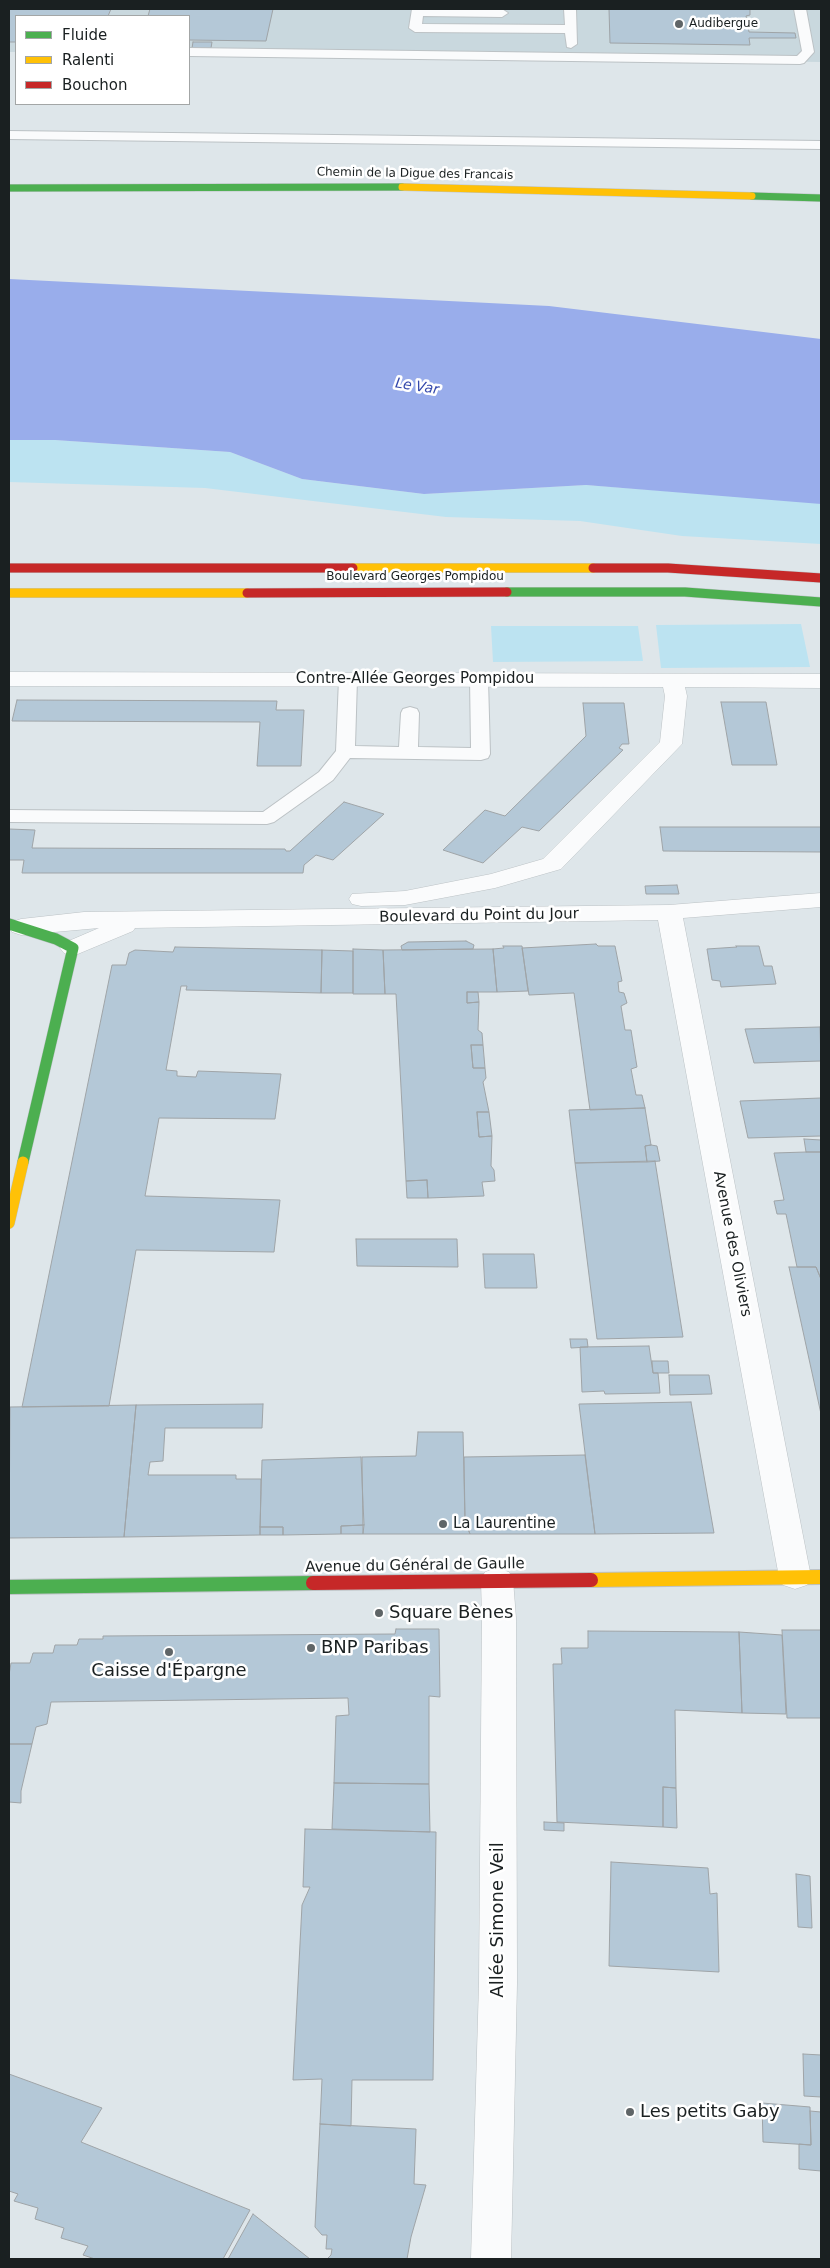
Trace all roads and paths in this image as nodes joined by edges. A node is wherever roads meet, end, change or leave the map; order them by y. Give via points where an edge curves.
1 (800, 9) edge
2 (418, 10) edge
3 (567, 12) edge
4 (513, 13) dead end
5 (571, 29) junction
6 (190, 52) edge
7 (571, 57) junction
8 (9, 135) edge
9 (821, 145) edge
10 (9, 188) edge
11 (821, 198) edge
12 (9, 568) edge
13 (821, 578) edge
14 (9, 593) edge
15 (821, 602) edge
16 (9, 679) edge
17 (348, 679) junction
18 (479, 679) junction
19 (672, 681) junction
20 (821, 681) edge
21 (410, 713) dead end
22 (345, 752) junction
23 (408, 753) junction
24 (9, 816) edge
25 (821, 900) edge
26 (669, 912) junction
27 (296, 919) junction
28 (137, 921) junction
29 (15, 926) edge
30 (73, 948) junction
31 (9, 1224) edge
32 (808, 1577) edge
33 (496, 1580) junction
34 (9, 1587) edge
35 (491, 2259) edge

1 - 7 lane via 808,52 800,60
2 - 4 lane
2 - 5 lane via 415,28
3 - 5 lane
5 - 7 lane
6 - 7 lane
8 - 9 lane
10 - 11 main road, Chemin de la Digue des Francais via 486,188
12 - 13 main road, Boulevard Georges Pompidou via 668,568
14 - 15 main road, Boulevard Georges Pompidou via 686,592
16 - 17 street, Contre-Allée Georges Pompidou
17 - 18 street, Contre-Allée Georges Pompidou
17 - 22 lane
18 - 19 street, Contre-Allée Georges Pompidou
18 - 23 lane via 481,754
19 - 20 street, Contre-Allée Georges Pompidou
19 - 27 street via 676,696 671,744 552,864 495,881 405,898 319,901
21 - 23 lane
22 - 23 lane
22 - 24 lane via 326,776 267,818
25 - 26 street, Boulevard du Point du Jour
26 - 27 street, Boulevard du Point du Jour
26 - 32 street, Avenue des Oliviers
27 - 28 street, Boulevard du Point du Jour
28 - 29 street, Boulevard du Point du Jour via 84,920
28 - 30 street, Boulevard du Point du Jour
29 - 30 main road, Boulevard du Point du Jour
30 - 31 main road
32 - 33 main road, Avenue du Général de Gaulle
33 - 34 main road, Avenue du Général de Gaulle
33 - 35 street, Allée Simone Veil via 499,1618 498,1983

